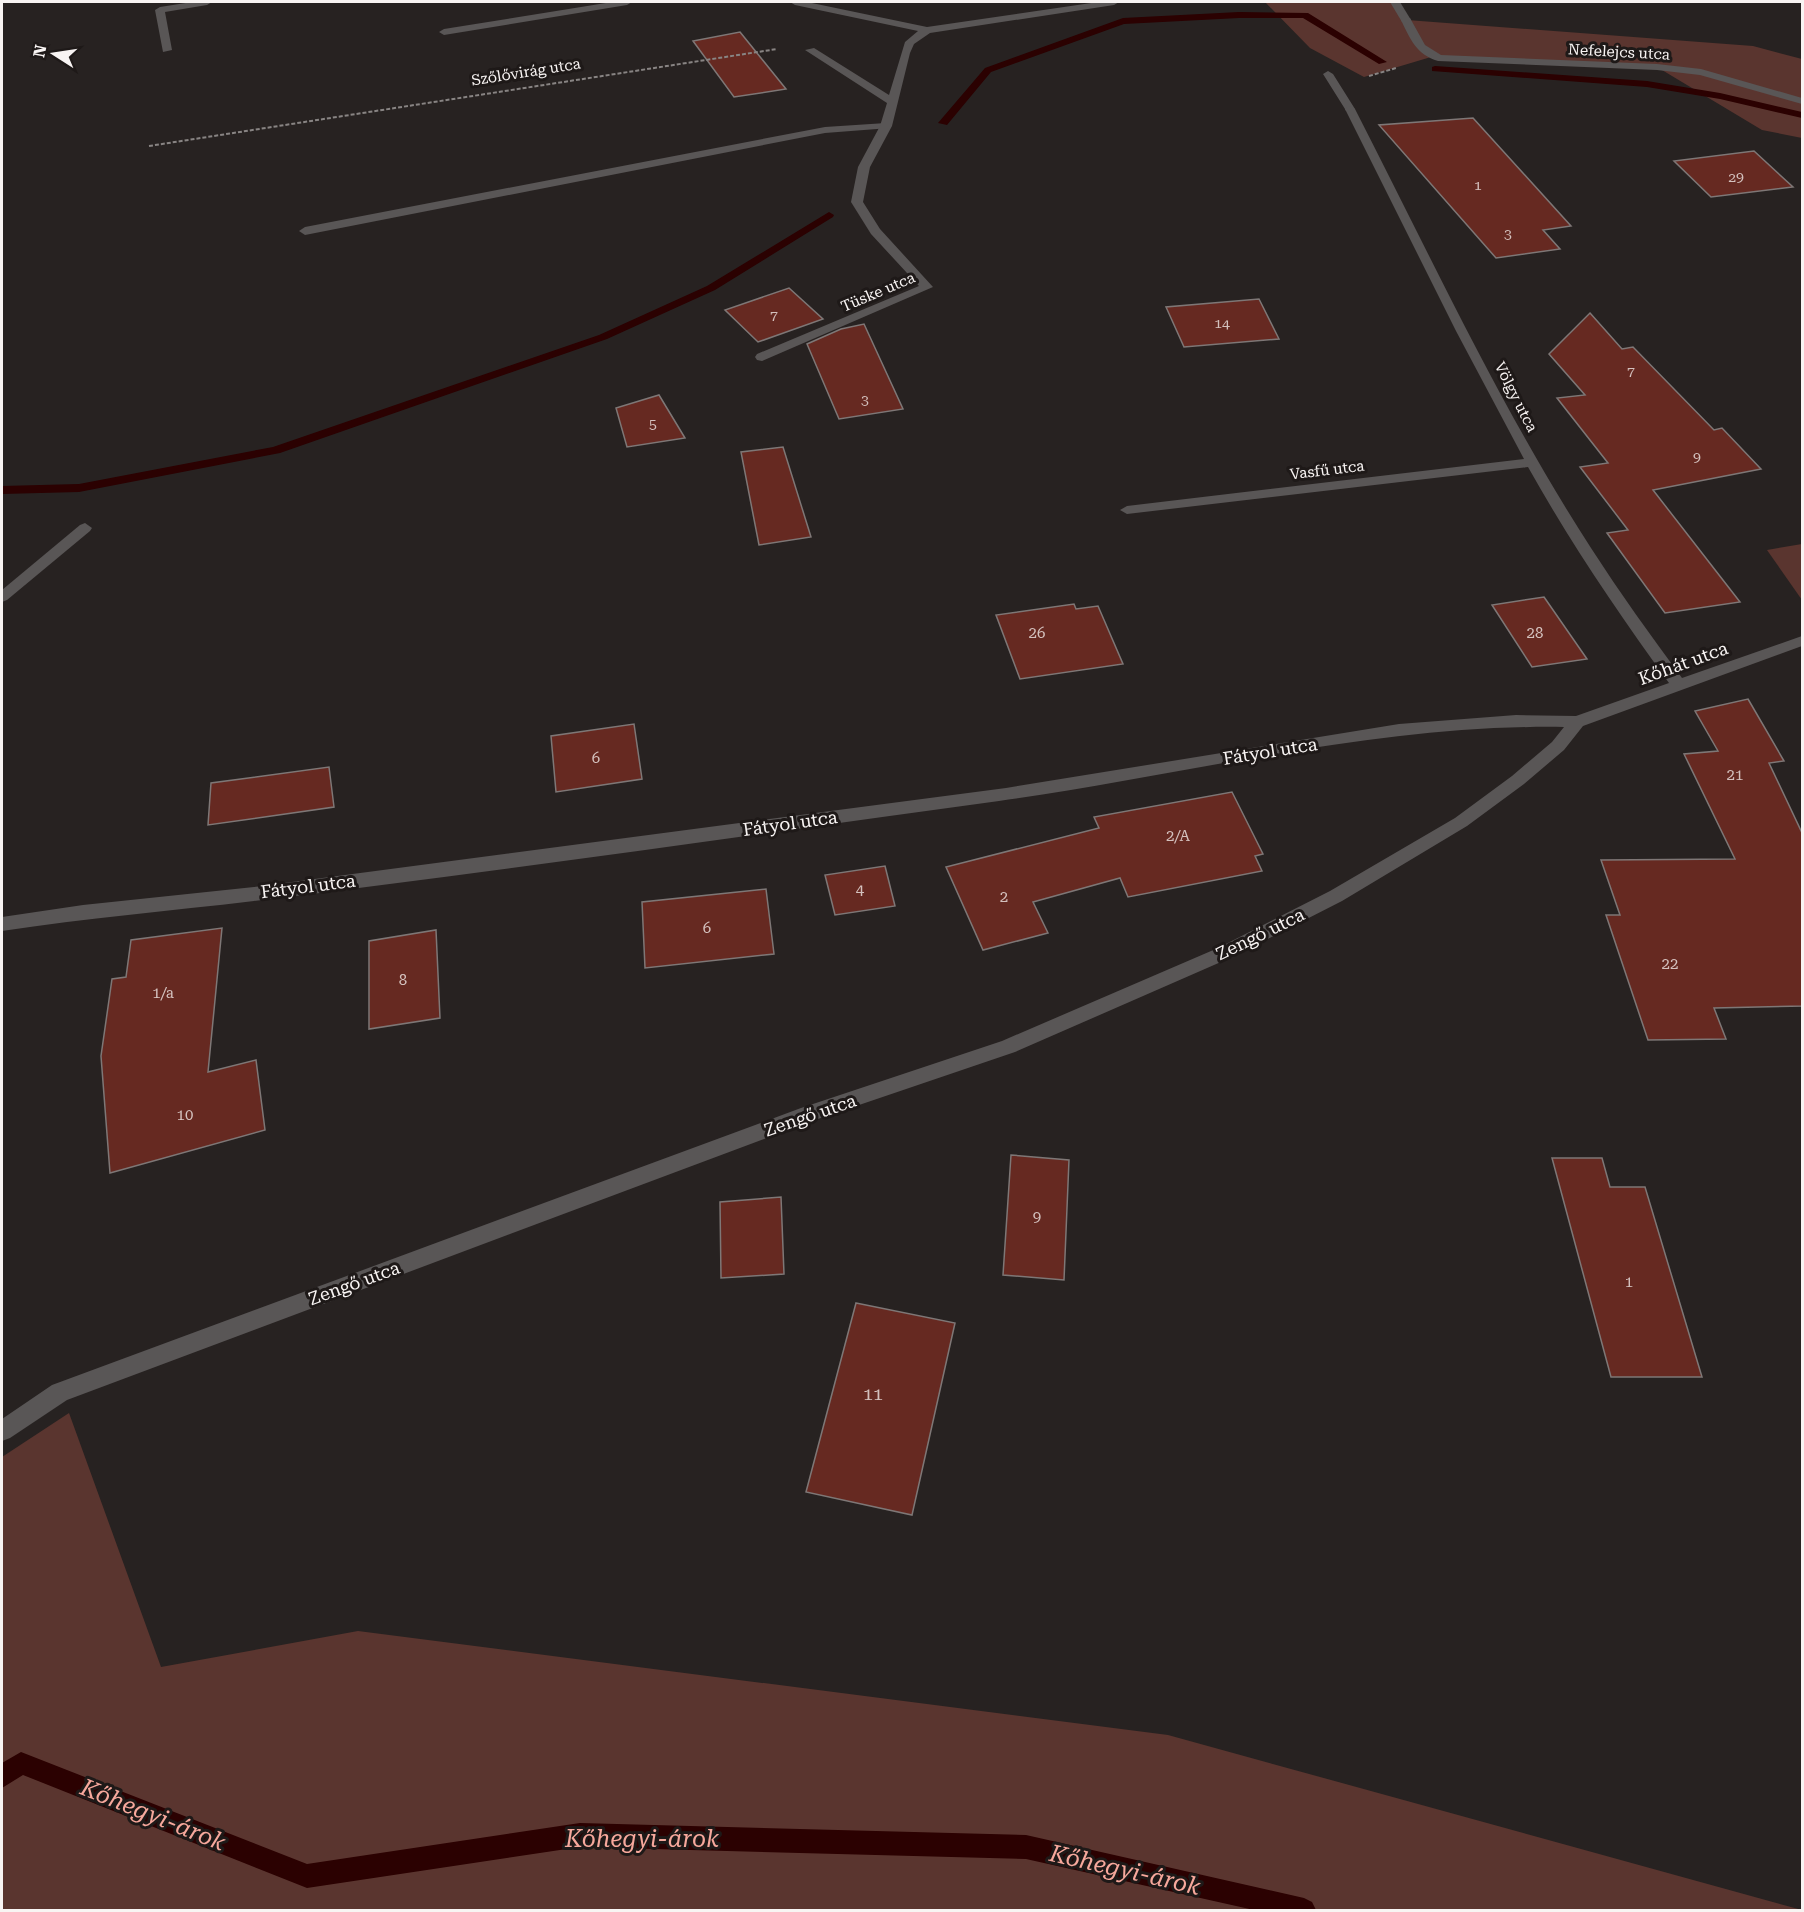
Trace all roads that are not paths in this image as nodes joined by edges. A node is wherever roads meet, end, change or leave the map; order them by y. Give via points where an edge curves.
1 (207, 2) edge
2 (627, 2) edge
3 (795, 2) edge
4 (1114, 2) edge
5 (1395, 2) edge
6 (927, 30) junction
7 (444, 32) dead end
8 (167, 50) dead end
9 (810, 51) road end
10 (1328, 74) dead end
11 (1803, 101) edge
12 (893, 102) junction
13 (886, 126) junction
14 (305, 231) dead end
15 (762, 357) dead end
16 (1531, 462) junction
17 (1126, 510) dead end
18 (85, 528) dead end
19 (2, 597) edge
20 (1803, 641) edge
21 (1678, 684) junction
22 (1577, 722) junction
23 (2, 924) edge
24 (2, 1431) edge

1 - 8 street via 160,10
2 - 7 street
3 - 6 street
4 - 6 street
5 - 11 street, Nefelejcs utca via 1431,57 1701,72
6 - 12 street, Tüske utca via 910,42
9 - 12 street
10 - 16 street, Völgy utca via 1350,109
12 - 13 street, Tüske utca
13 - 14 street via 825,130
13 - 15 street, Tüske utca via 864,167 857,202 875,231 927,288
16 - 17 street, Vasfű utca
16 - 21 street, Völgy utca via 1589,561
18 - 19 street
20 - 21 street, Kőhát utca
21 - 22 street, Kőhát utca
22 - 23 street, Fátyol utca via 1516,721 1399,730 1006,794
22 - 24 street, Zengő utca via 1558,746 1461,822 1336,896 1224,953 1008,1047 808,1114 60,1392

